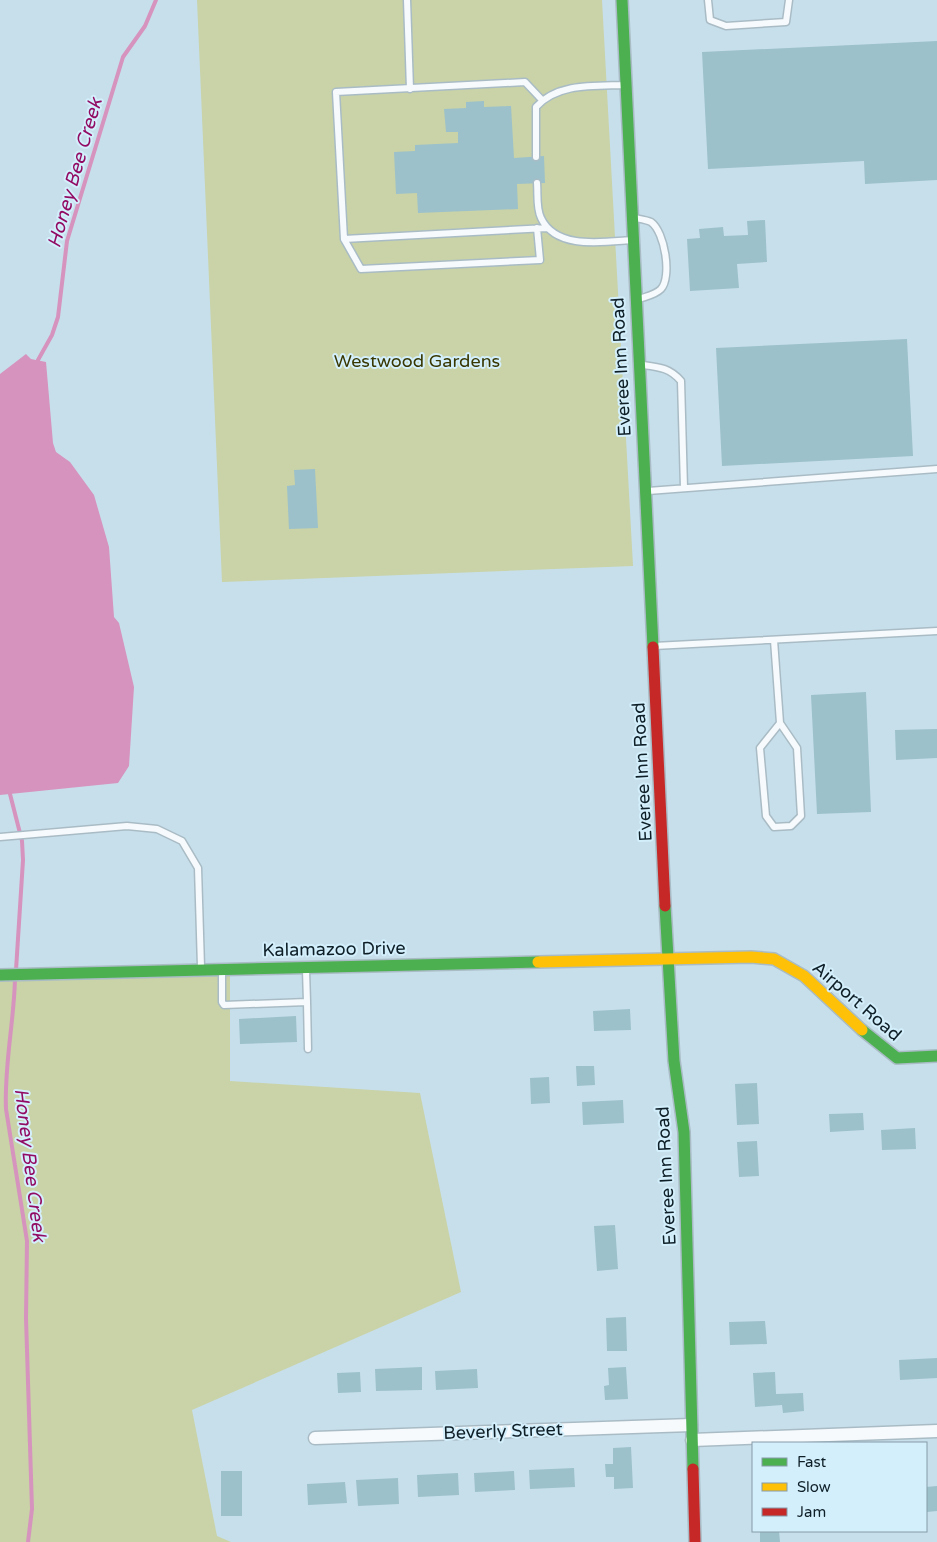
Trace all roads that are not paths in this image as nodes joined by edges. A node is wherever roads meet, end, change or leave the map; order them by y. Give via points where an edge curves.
1 (407, 0) edge
2 (622, 0) edge
3 (708, 0) edge
4 (789, 0) edge
5 (626, 85) junction
6 (410, 89) junction
7 (542, 100) junction
8 (536, 157) dead end
9 (537, 183) dead end
10 (632, 216) junction
11 (538, 228) junction
12 (547, 228) junction
13 (344, 239) junction
14 (633, 240) junction
15 (636, 300) junction
16 (639, 365) junction
17 (937, 469) edge
18 (684, 488) junction
19 (645, 491) junction
20 (937, 631) edge
21 (774, 640) junction
22 (653, 646) junction
23 (780, 723) junction
24 (0, 838) edge
25 (668, 959) junction
26 (306, 967) junction
27 (202, 969) junction
28 (222, 969) junction
29 (0, 975) edge
30 (306, 1002) junction
31 (308, 1049) dead end
32 (937, 1056) edge
33 (691, 1425) junction
34 (937, 1431) edge
35 (315, 1438) dead end
36 (692, 1440) junction
37 (695, 1542) edge

1 - 6 lane
2 - 5 street, Everee Inn Road
3 - 4 lane via 710,20 726,26 786,22
5 - 7 lane via 576,87
5 - 10 street, Everee Inn Road
6 - 7 lane via 525,82
6 - 13 lane via 336,92
7 - 8 lane via 536,107
9 - 12 lane via 540,216
10 - 14 street, Everee Inn Road
10 - 15 lane via 651,222 659,232 664,244 666,278 663,288 656,294
11 - 12 lane
11 - 13 lane
11 - 13 lane via 540,260 361,269
12 - 14 lane via 566,238 594,243
14 - 15 street, Everee Inn Road
15 - 16 street, Everee Inn Road
16 - 18 lane via 662,367 681,381
16 - 19 street, Everee Inn Road
17 - 18 lane
18 - 19 lane
19 - 22 street, Everee Inn Road
20 - 21 lane
21 - 22 lane
21 - 23 lane
22 - 25 street, Everee Inn Road
23 - 23 lane via 797,748 801,816 791,826 774,827 766,816 760,748
24 - 27 lane via 127,826 157,829 182,841 198,868
25 - 26 street, Kalamazoo Drive
25 - 32 street, Airport Road via 774,959 804,976 897,1058
25 - 33 street, Everee Inn Road via 674,1061 684,1132
26 - 28 street, Kalamazoo Drive
26 - 30 lane
27 - 28 street, Kalamazoo Drive
27 - 29 street, Kalamazoo Drive
28 - 30 lane via 224,1005
30 - 31 lane
33 - 35 street, Beverly Street
33 - 36 street, Everee Inn Road
34 - 36 street
36 - 37 street, Everee Inn Road

